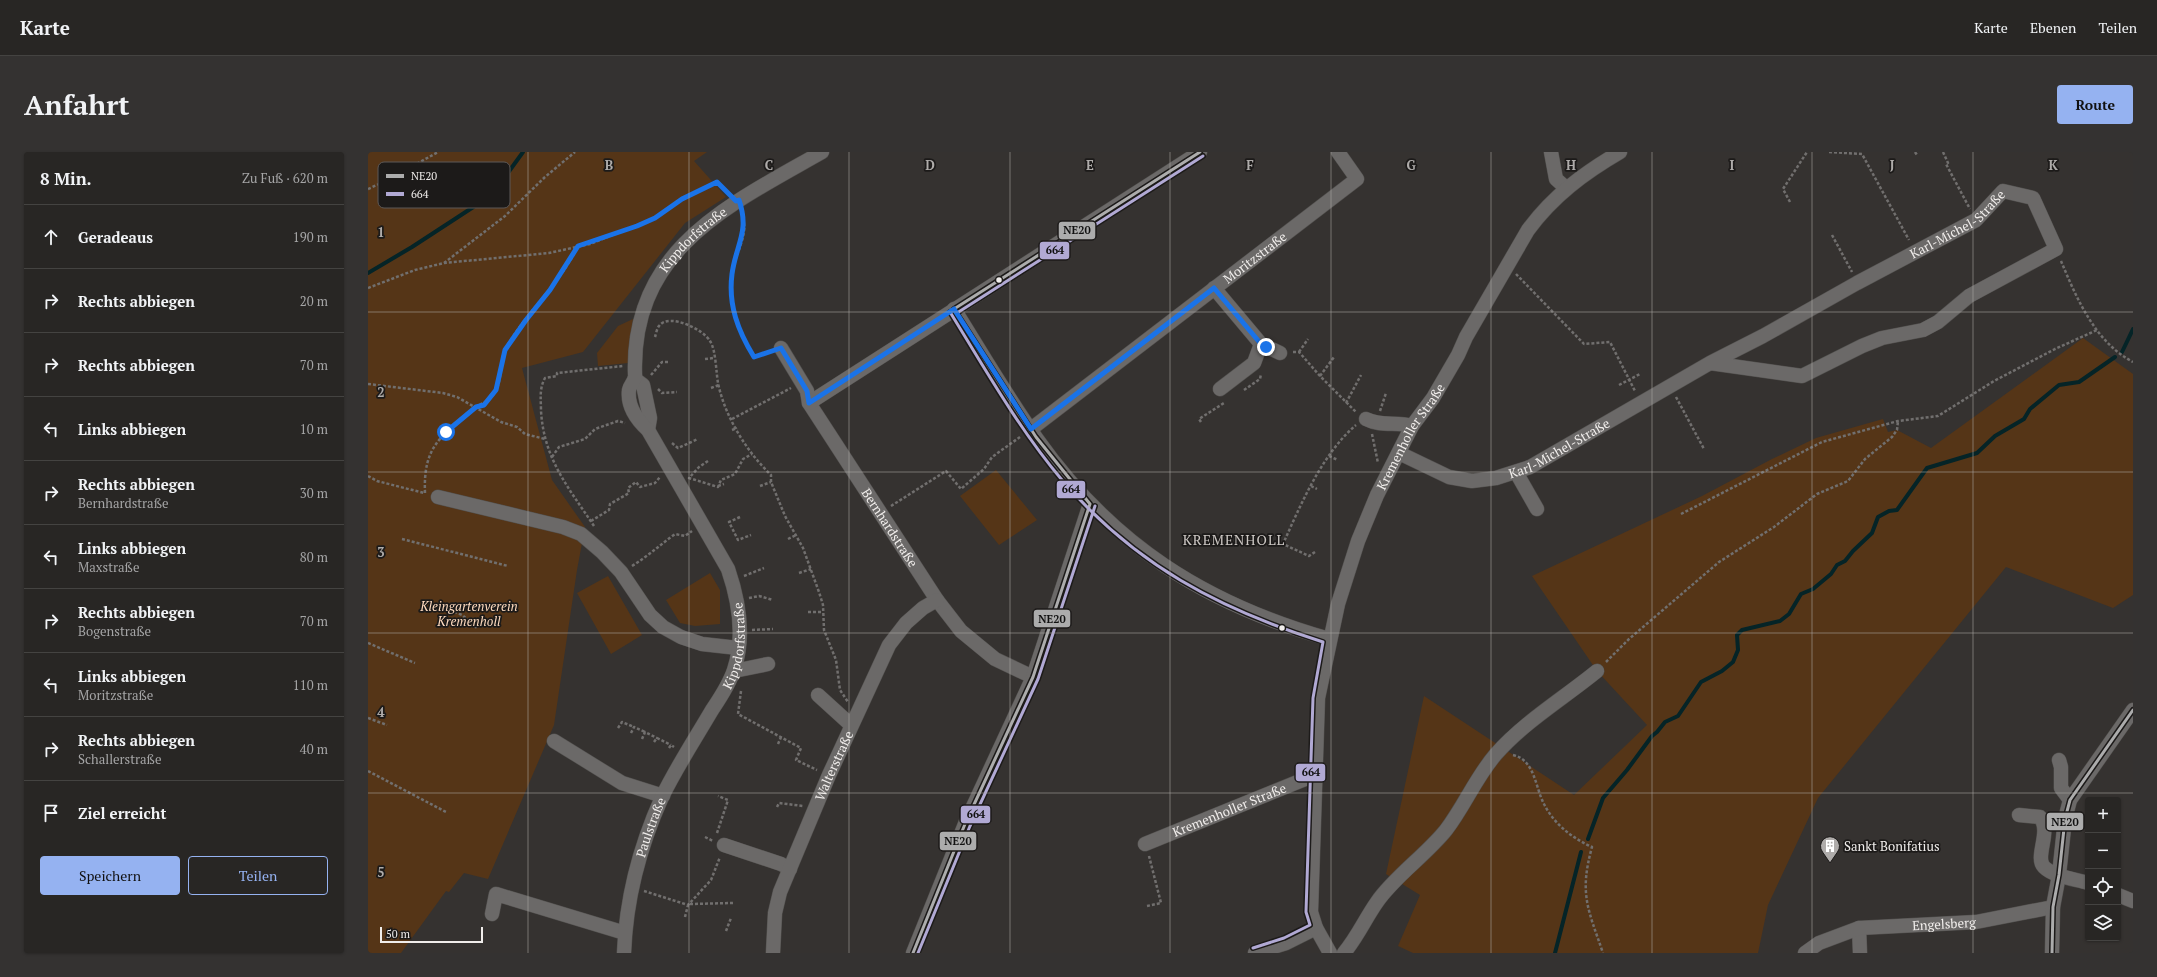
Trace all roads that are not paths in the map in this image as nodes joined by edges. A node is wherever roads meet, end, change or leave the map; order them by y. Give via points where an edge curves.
1 (822, 152) edge
2 (1200, 152) edge
3 (1338, 152) edge
4 (1552, 152) edge
5 (1620, 152) edge
6 (1566, 188) junction
7 (1214, 288) junction
8 (954, 309) junction
9 (1261, 344) junction
10 (781, 348) road end
11 (1280, 353) road end
12 (1710, 363) junction
13 (640, 374) junction
14 (1220, 389) dead end
15 (809, 403) junction
16 (1369, 420) road end
17 (1412, 426) junction
18 (1031, 429) junction
19 (648, 430) junction
20 (1399, 453) junction
21 (1516, 472) junction
22 (431, 495) road end
23 (1090, 504) junction
24 (1537, 509) dead end
25 (937, 600) junction
26 (1329, 639) junction
27 (738, 648) junction
28 (768, 664) dead end
29 (734, 671) junction
30 (1597, 671) road end
31 (1033, 677) junction
32 (818, 695) dead end
33 (2133, 710) edge
34 (854, 719) junction
35 (554, 741) dead end
36 (2058, 760) dead end
37 (1315, 779) junction
38 (663, 796) junction
39 (2070, 800) junction
40 (2018, 815) dead end
41 (1145, 844) road end
42 (724, 845) road end
43 (790, 869) junction
44 (2059, 875) junction
45 (2085, 882) edge
46 (2121, 896) edge
47 (2133, 902) edge
48 (2053, 907) junction
49 (492, 914) dead end
50 (1316, 928) junction
51 (1859, 928) junction
52 (625, 933) junction
53 (624, 953) edge
54 (773, 953) edge
55 (913, 953) edge
56 (1254, 953) edge
57 (1330, 953) edge
58 (1344, 953) edge
59 (1805, 953) edge
60 (1860, 953) edge
61 (2052, 953) edge

1 - 13 street, Kippdorfstraße via 738,200 704,224 679,248 653,287 641,321
2 - 8 street
3 - 7 street, Moritzstraße via 1357,180
4 - 6 street via 1556,179
5 - 6 street, Kremenholler Straße
6 - 17 street, Kremenholler Straße via 1540,214 1466,337 1433,398
7 - 9 street
7 - 18 street, Moritzstraße
8 - 15 street
8 - 18 street
9 - 11 street
9 - 14 street via 1254,362
10 - 15 street, Bernhardstraße via 807,391
12 - 12 street, Karl-Michel-Straße via 1802,376 1882,338 1924,330 1938,322 1969,296 2056,249 2033,198 2003,191 1976,220
12 - 21 street, Karl-Michel-Straße via 1580,440
13 - 19 street via 650,418
13 - 19 street, Kippdorfstraße via 629,390 635,418
15 - 25 street, Bernhardstraße
16 - 17 street via 1390,424 1401,422
17 - 20 street, Kremenholler Straße
18 - 23 street via 1057,466
19 - 27 street, Kippdorfstraße via 728,569 737,600 740,631
20 - 21 street, Karl-Michel-Straße via 1449,477 1472,480 1496,478
20 - 26 street, Kremenholler Straße via 1358,540
21 - 24 street
22 - 27 street via 563,527 581,534 621,572 650,615 663,627 702,644
23 - 26 street via 1121,534 1199,589 1306,633
23 - 31 street
25 - 31 street, Bernhardstraße via 961,631 978,647
25 - 34 street, Walterstraße via 923,608 896,634
26 - 37 street, Kremenholler Straße via 1318,698
27 - 29 street, Kippdorfstraße
28 - 29 street
29 - 38 street, Kippdorfstraße
30 - 58 street via 1497,753 1479,776 1445,831 1377,902 1358,936
31 - 55 street via 966,824
32 - 34 street
33 - 39 street
34 - 43 street, Walterstraße
35 - 38 street, Paulstraße via 622,783
36 - 39 street via 2061,767 2061,788
37 - 41 street, Kremenholler Straße via 1305,780
37 - 50 street, Kremenholler Straße via 1311,912
38 - 52 street, Paulstraße via 646,836 632,888
39 - 44 street via 2065,819
40 - 44 street via 2040,817 2043,821 2045,830 2041,862 2045,868
42 - 43 street
43 - 54 street, Walterstraße via 780,892 775,913
44 - 45 street
44 - 48 street
46 - 47 street
48 - 51 street, Engelsberg via 1976,922
48 - 61 street
49 - 52 street via 496,894
50 - 56 street via 1286,943
50 - 57 street
51 - 59 street, Engelsberg via 1819,943
51 - 60 street
52 - 53 street, Paulstraße

